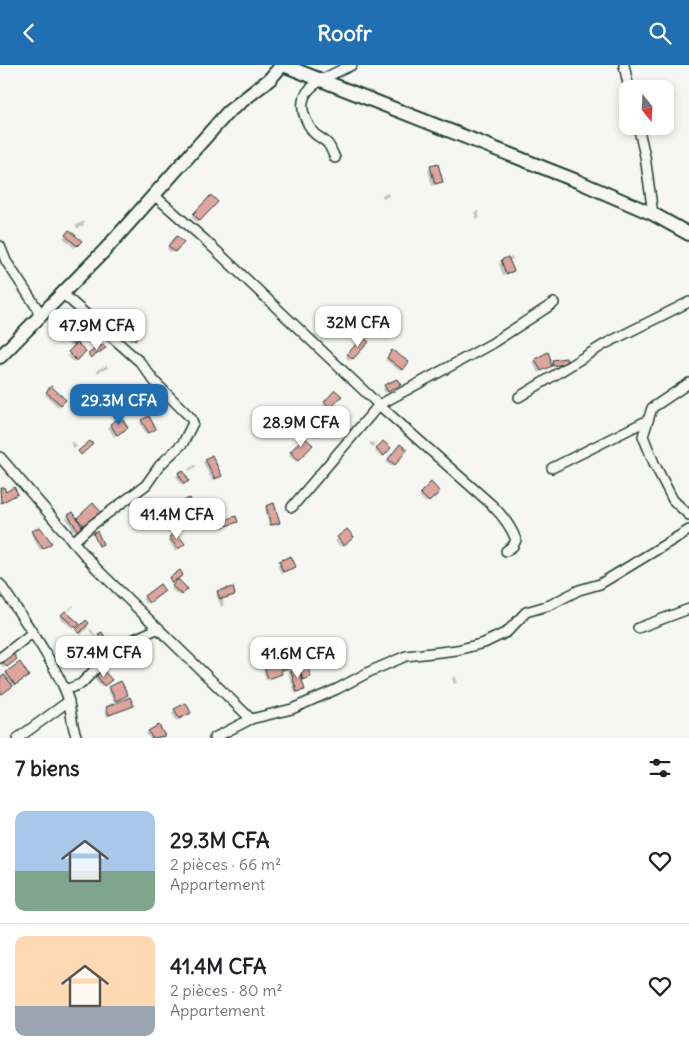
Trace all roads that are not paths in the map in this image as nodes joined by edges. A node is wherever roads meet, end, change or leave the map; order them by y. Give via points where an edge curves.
1 (283, 65) edge
2 (352, 65) edge
3 (624, 65) edge
4 (322, 79) junction
5 (627, 80) edge
6 (640, 135) edge
7 (335, 158) dead end
8 (154, 195) junction
9 (653, 213) junction
10 (689, 234) edge
11 (0, 246) edge
12 (62, 293) junction
13 (554, 303) dead end
14 (689, 303) edge
15 (39, 317) junction
16 (0, 357) edge
17 (689, 383) edge
18 (519, 397) dead end
19 (379, 405) junction
20 (648, 420) junction
21 (0, 457) edge
22 (552, 468) dead end
23 (292, 507) dead end
24 (689, 515) edge
25 (689, 530) edge
26 (73, 542) junction
27 (506, 551) dead end
28 (0, 584) edge
29 (689, 609) edge
30 (159, 628) junction
31 (638, 628) dead end
32 (32, 633) junction
33 (0, 658) edge
34 (64, 689) junction
35 (69, 701) junction
36 (251, 719) junction
37 (18, 738) edge
38 (77, 738) edge
39 (214, 738) edge

1 - 4 street
1 - 8 street via 228,113
2 - 4 street
3 - 5 street
4 - 7 street via 305,94 302,109 314,133 328,144
4 - 9 street
6 - 9 street
8 - 12 street
8 - 19 street
9 - 10 street
11 - 15 street via 6,261 37,308
12 - 15 street
12 - 26 street via 140,362 192,423 183,443 160,465 146,485
13 - 19 street via 491,344
14 - 18 street via 605,344
15 - 16 street
17 - 20 street via 652,408
19 - 23 street
19 - 27 street via 502,515 516,540
20 - 22 street
20 - 24 street via 643,436 654,463 673,500
21 - 26 street
25 - 36 street via 600,584 526,613 507,632 484,643 457,651 406,656 292,709
26 - 30 street
28 - 32 street
29 - 31 street
30 - 34 street via 121,645 81,684
30 - 36 street
32 - 33 street
32 - 34 street via 49,657
34 - 35 street
35 - 37 street
35 - 38 street
36 - 39 street

